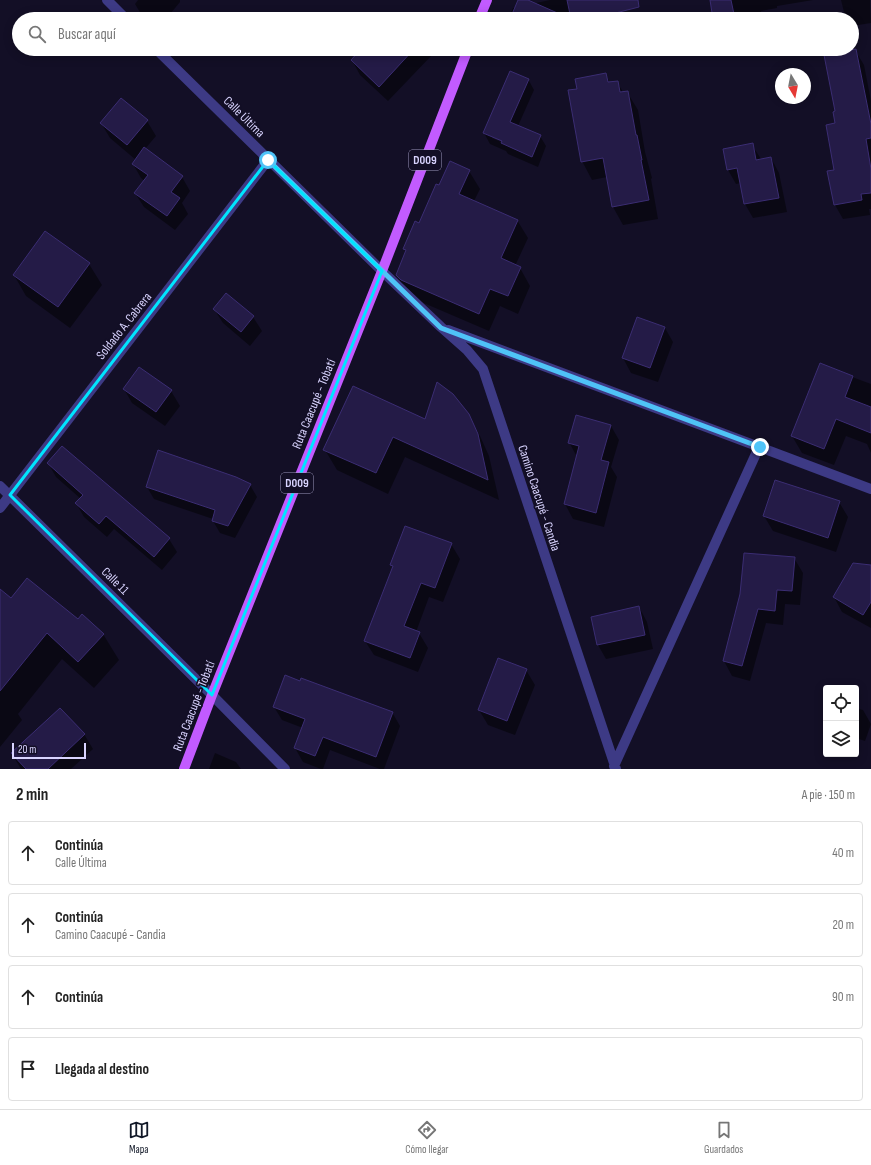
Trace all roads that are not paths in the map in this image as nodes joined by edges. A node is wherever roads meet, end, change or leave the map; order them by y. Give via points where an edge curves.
1 (107, 0) edge
2 (487, 0) edge
3 (119, 12) edge
4 (482, 12) edge
5 (163, 56) edge
6 (465, 56) edge
7 (268, 160) junction
8 (382, 271) junction
9 (441, 328) junction
10 (760, 447) junction
11 (0, 486) edge
12 (871, 489) edge
13 (10, 495) junction
14 (0, 508) edge
15 (212, 694) junction
16 (615, 768) edge
17 (184, 769) edge
18 (285, 769) edge

1 - 3 street
2 - 4 main road
5 - 7 street, Calle Última
6 - 8 main road, Ruta Caacupé - Tobatí / D009
7 - 8 street, Calle Última
7 - 13 street, Soldado A. Cabrera
8 - 9 street, Camino Caacupé - Candia
8 - 15 main road, Ruta Caacupé - Tobatí / D009
9 - 10 street
9 - 16 street, Camino Caacupé - Candia via 467,350 483,369
10 - 12 street
10 - 16 street
11 - 13 street, Calle 11
13 - 14 street, Soldado A. Cabrera
13 - 15 street, Calle 11
15 - 17 main road, Ruta Caacupé - Tobatí / D009
15 - 18 street, Calle 11

